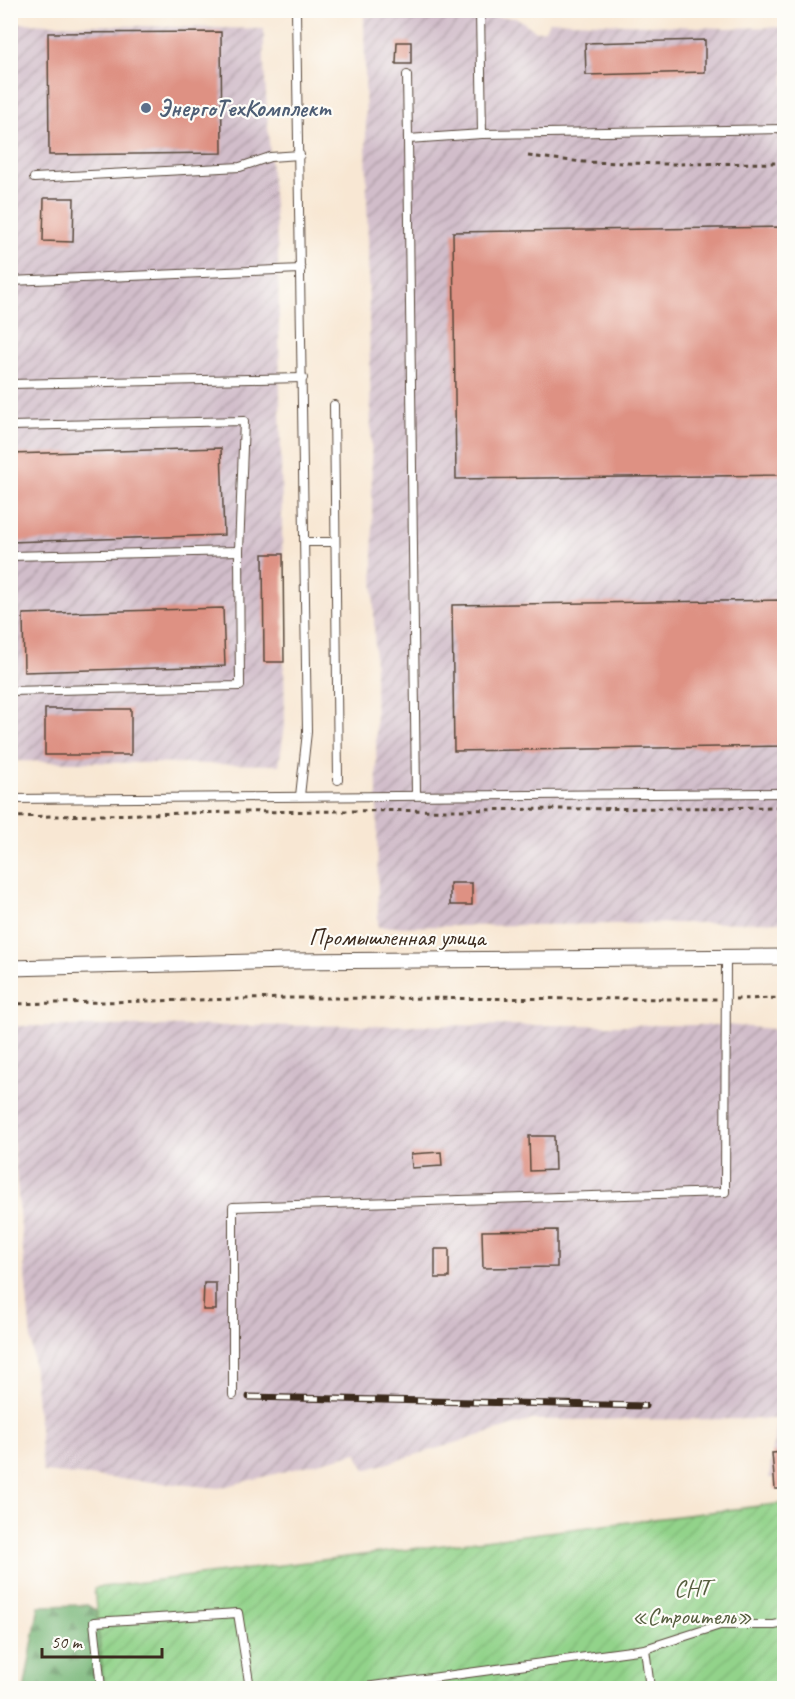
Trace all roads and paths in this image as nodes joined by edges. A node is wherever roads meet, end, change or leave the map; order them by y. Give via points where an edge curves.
1 (296, 10) edge
2 (480, 10) edge
3 (407, 75) dead end
4 (784, 129) edge
5 (482, 134) junction
6 (408, 139) junction
7 (300, 155) junction
8 (528, 156) dead end
9 (784, 164) edge
10 (34, 178) dead end
11 (301, 269) junction
12 (10, 281) edge
13 (303, 378) junction
14 (10, 384) edge
15 (334, 405) dead end
16 (10, 426) edge
17 (305, 542) junction
18 (335, 542) junction
19 (239, 551) junction
20 (10, 556) edge
21 (10, 691) edge
22 (338, 780) dead end
23 (784, 793) edge
24 (416, 795) junction
25 (300, 796) junction
26 (10, 799) edge
27 (784, 807) edge
28 (10, 816) edge
29 (726, 957) junction
30 (784, 957) edge
31 (10, 968) edge
32 (784, 998) edge
33 (725, 999) junction
34 (10, 1004) edge
35 (233, 1395) dead end
36 (784, 1623) edge
37 (645, 1649) junction
38 (101, 1689) edge
39 (250, 1689) edge
40 (358, 1689) edge
41 (651, 1689) edge

1 - 7 lane
2 - 5 lane
3 - 6 lane
4 - 5 lane
5 - 6 lane
6 - 24 lane
7 - 10 lane via 270,157 240,167
7 - 11 lane
8 - 9 path via 583,162
11 - 12 lane
11 - 13 lane
13 - 14 lane
13 - 17 lane
15 - 18 lane
16 - 19 lane via 244,420
17 - 18 lane
17 - 25 lane via 307,732
18 - 22 lane
19 - 20 lane
19 - 21 lane via 240,686
23 - 24 lane
24 - 25 lane
25 - 26 lane
27 - 28 path
29 - 30 street, Промышленная улица
29 - 31 street, Промышленная улица
29 - 33 lane
32 - 33 path
33 - 34 path via 289,998
33 - 35 lane via 725,1192 233,1207
36 - 37 lane via 720,1625
37 - 40 lane
37 - 41 lane
38 - 39 lane via 94,1622 238,1613

